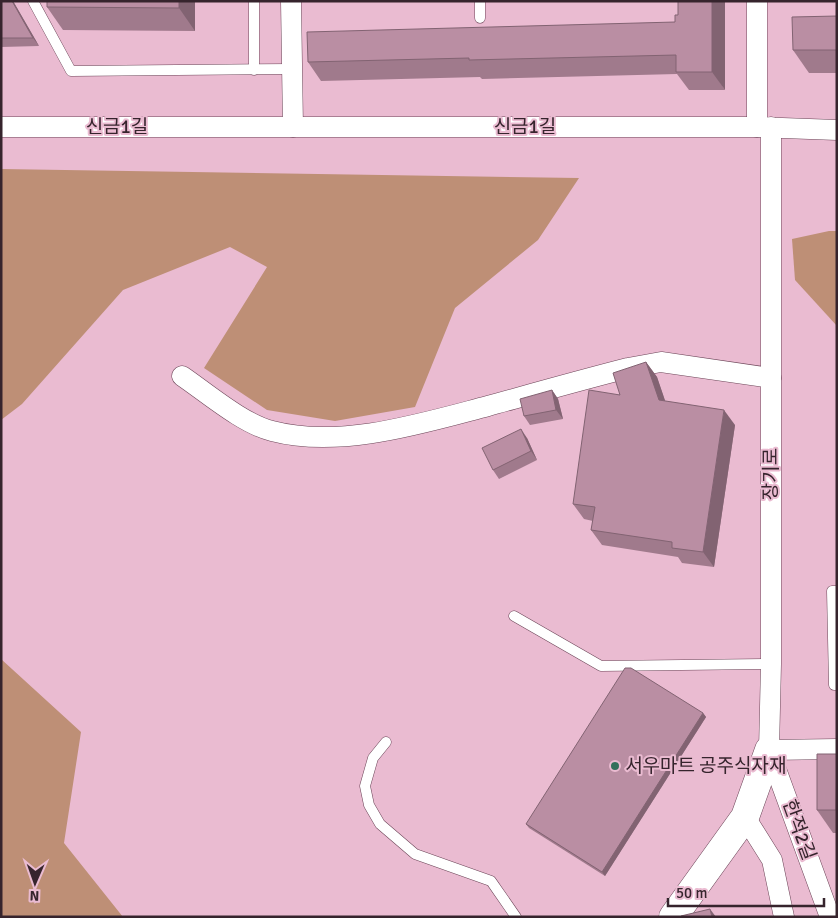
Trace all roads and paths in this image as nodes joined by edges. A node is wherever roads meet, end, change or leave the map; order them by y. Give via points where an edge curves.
1 (33, 1) edge
2 (254, 1) edge
3 (291, 1) edge
4 (480, 1) edge
5 (757, 1) edge
6 (480, 18) dead end
7 (292, 69) junction
8 (254, 70) junction
9 (1, 127) edge
10 (293, 127) junction
11 (764, 127) junction
12 (837, 130) edge
13 (182, 376) dead end
14 (771, 378) junction
15 (837, 591) edge
16 (514, 616) dead end
17 (771, 664) junction
18 (837, 684) edge
19 (386, 742) dead end
20 (837, 749) edge
21 (769, 750) junction
22 (745, 817) junction
23 (516, 917) edge
24 (673, 917) edge
25 (784, 917) edge
26 (830, 917) edge

1 - 8 lane via 71,71
2 - 8 lane
3 - 7 street
4 - 6 lane
5 - 11 street
7 - 8 lane
7 - 10 street
9 - 10 street, 신금1길
10 - 11 street, 신금1길
11 - 12 street, 신금1길
11 - 14 street, 장기로
13 - 14 street via 242,417 271,431 337,437 409,427 661,362
14 - 17 street, 장기로
15 - 18 lane via 832,591 834,685
16 - 17 lane via 601,666
17 - 21 street, 장기로
19 - 23 lane via 373,758 365,786 369,805 380,824 415,854 491,881
20 - 21 street
21 - 22 street, 장기로
21 - 26 street, 한적2길
22 - 24 street, 장기로
22 - 25 street via 772,860

